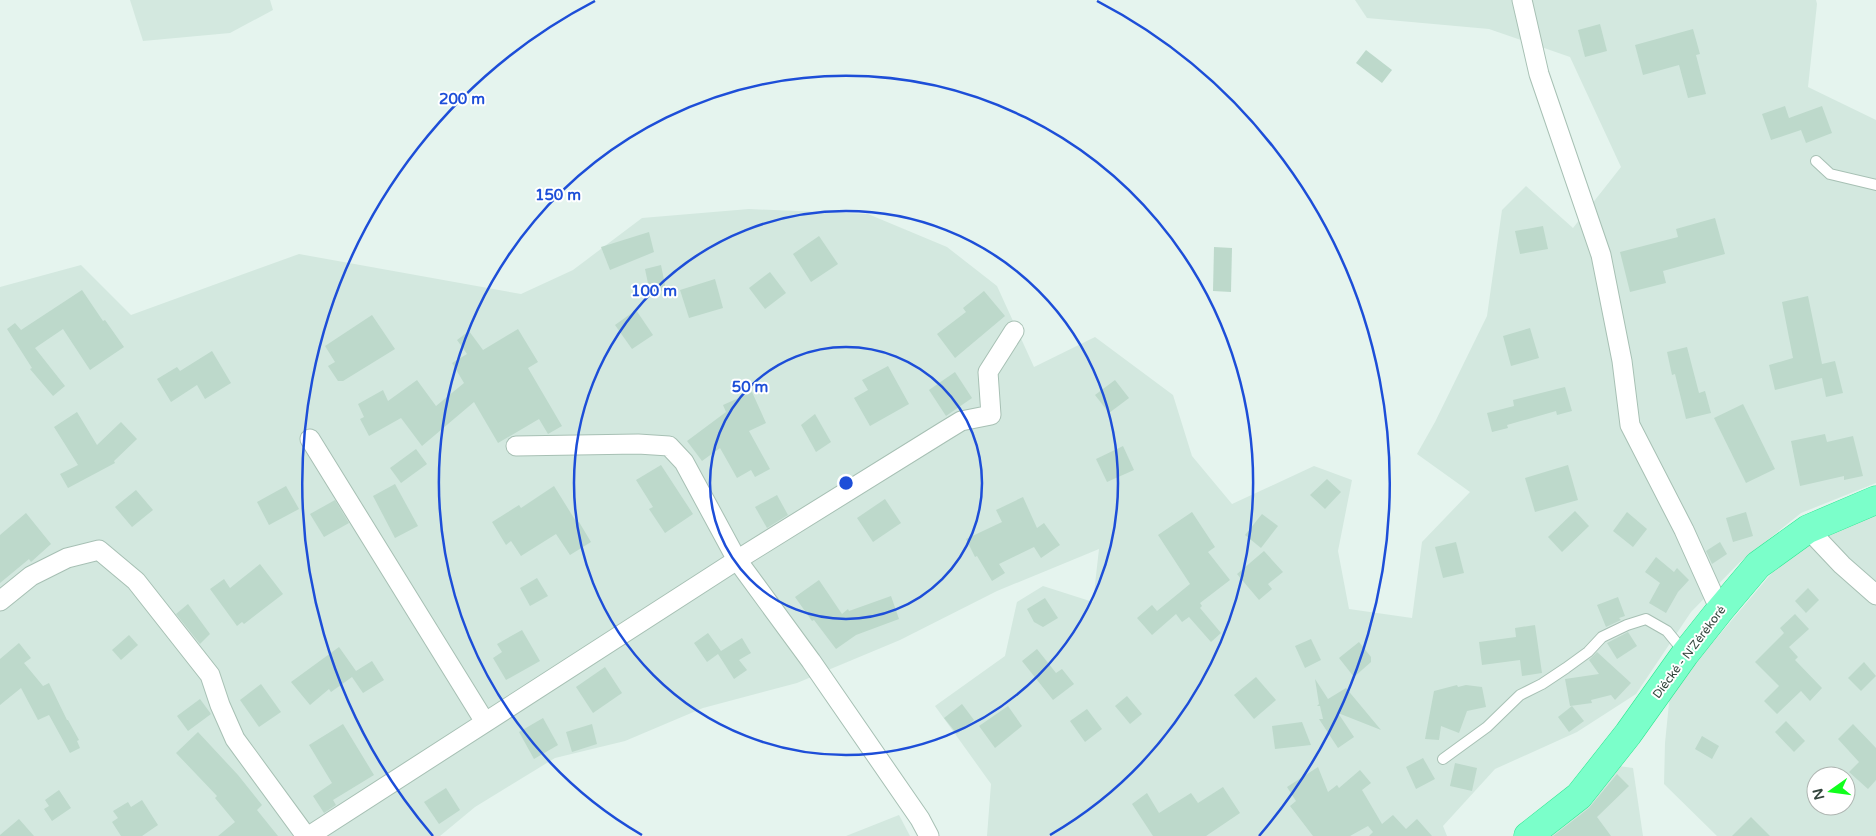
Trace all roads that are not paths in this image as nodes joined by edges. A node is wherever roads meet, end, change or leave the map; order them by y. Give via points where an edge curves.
1 (1522, 0) edge
2 (1816, 161) dead end
3 (1876, 185) edge
4 (1014, 331) dead end
5 (310, 439) dead end
6 (516, 446) dead end
7 (1876, 500) edge
8 (1808, 529) junction
9 (736, 560) junction
10 (1876, 594) edge
11 (0, 601) edge
12 (1720, 610) junction
13 (1685, 654) junction
14 (485, 722) junction
15 (1444, 759) dead end
16 (308, 836) edge
17 (930, 836) edge
18 (1528, 836) edge

1 - 12 street via 1540,74 1601,255 1622,361 1630,425 1684,530
2 - 3 lane via 1830,174
4 - 9 street via 988,372 991,415 961,421
5 - 14 street
6 - 9 street via 669,446 684,462
7 - 8 highway, Diécké - N'Zérékoré
8 - 10 street via 1842,566
8 - 12 highway, Diécké - N'Zérékoré via 1758,565
9 - 14 street
9 - 17 street via 811,661
11 - 16 street via 31,576 67,558 99,550 136,581 210,675 235,739
12 - 13 highway, Diécké - N'Zérékoré
13 - 15 lane via 1667,631 1646,619 1627,625 1602,637 1566,668 1520,695 1487,727
13 - 18 highway, Diécké - N'Zérékoré via 1628,734 1578,796
14 - 16 street

